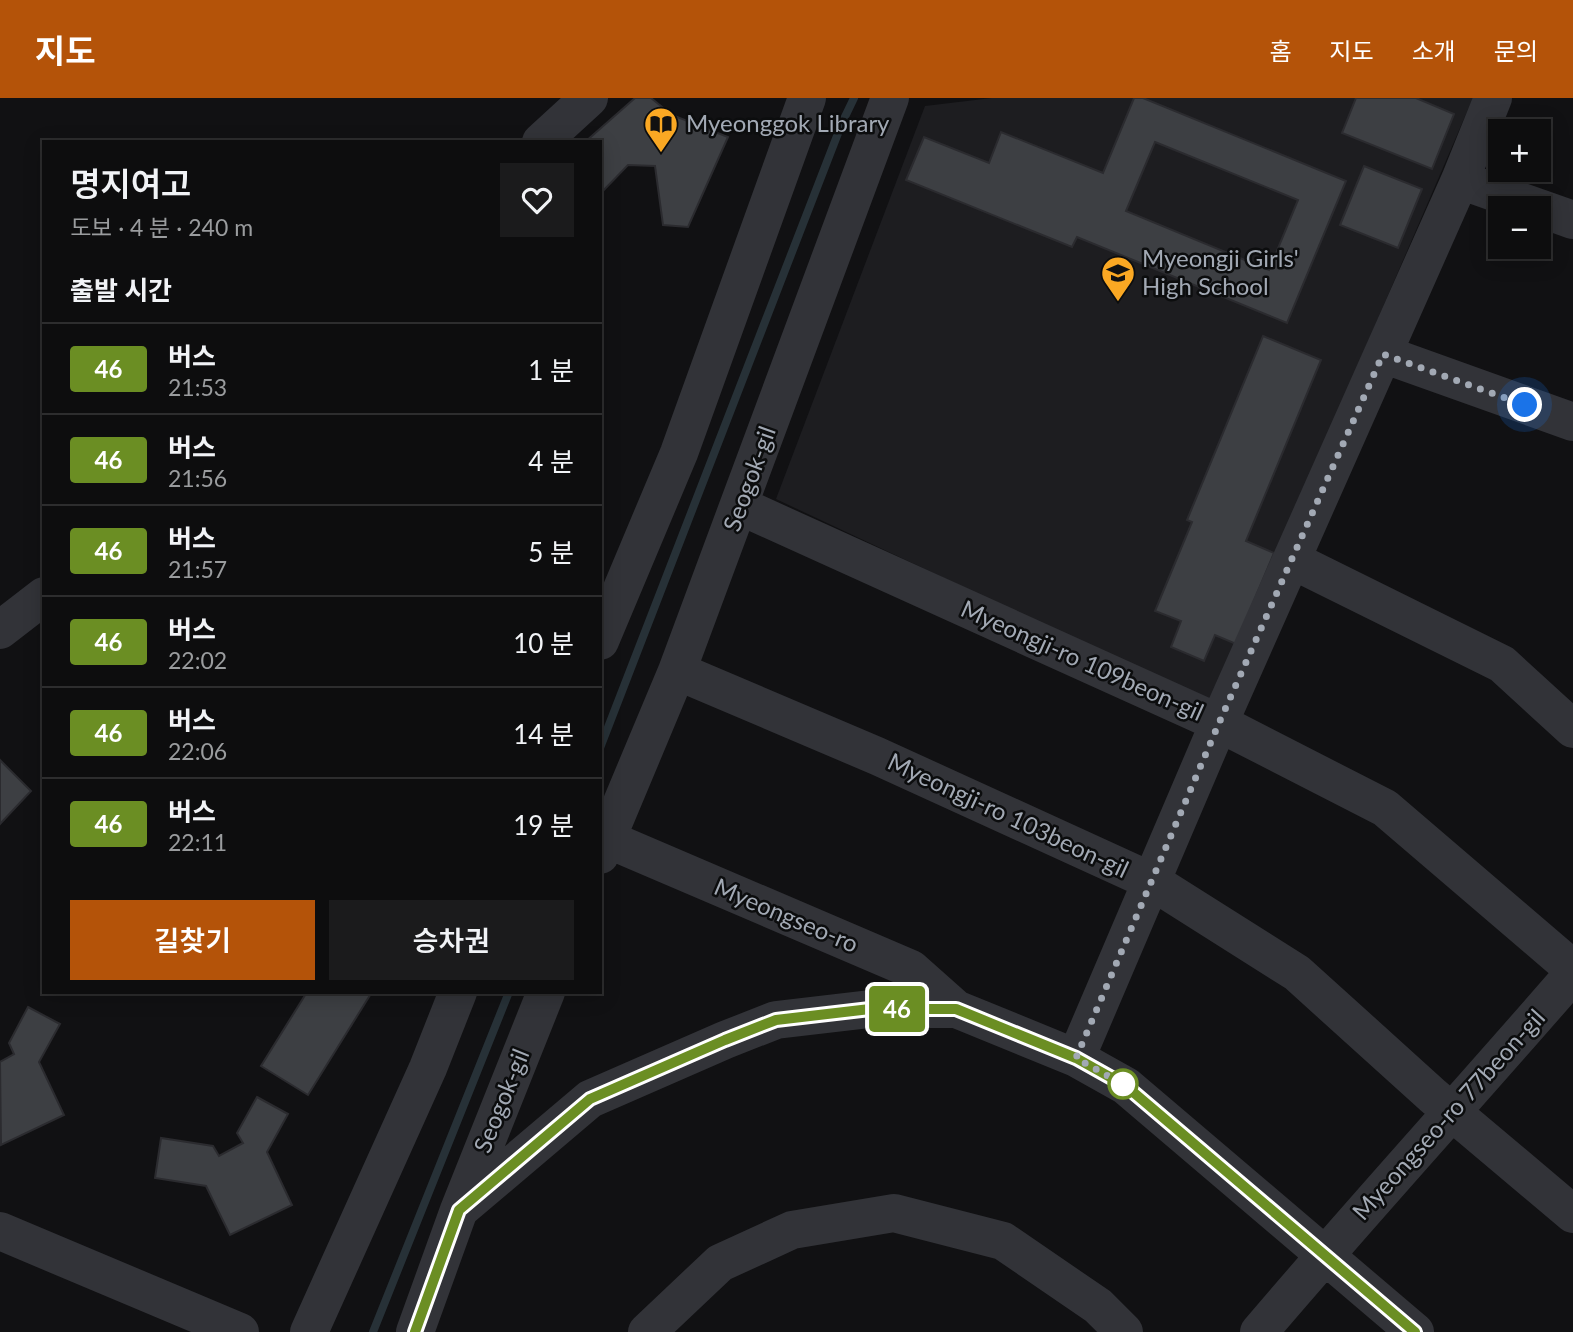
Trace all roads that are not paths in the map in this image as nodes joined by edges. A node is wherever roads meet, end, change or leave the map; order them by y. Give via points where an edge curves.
1 (589, 98) edge
2 (807, 98) edge
3 (890, 98) edge
4 (1493, 98) edge
5 (543, 140) edge
6 (1460, 180) junction
7 (1573, 220) edge
8 (1383, 354) junction
9 (1573, 422) edge
10 (740, 506) junction
11 (1292, 560) junction
12 (42, 598) edge
13 (0, 630) edge
14 (602, 636) edge
15 (677, 671) junction
16 (1569, 717) edge
17 (1219, 723) junction
18 (602, 844) edge
19 (1153, 882) junction
20 (1573, 969) edge
21 (1573, 974) edge
22 (457, 994) edge
23 (545, 994) edge
24 (956, 1009) junction
25 (1076, 1058) junction
26 (1453, 1113) junction
27 (459, 1210) junction
28 (1573, 1214) edge
29 (0, 1231) edge
30 (1324, 1255) junction
31 (240, 1332) edge
32 (309, 1332) edge
33 (415, 1332) edge
34 (647, 1332) edge
35 (1124, 1332) edge
36 (1259, 1332) edge
37 (1415, 1332) edge

1 - 5 street
2 - 14 street via 679,453
3 - 10 street, Seogok-gil
4 - 6 street
6 - 7 street
6 - 8 street
8 - 9 street
8 - 11 street
10 - 15 street, Seogok-gil
10 - 17 street, Myeongji-ro 109beon-gil
11 - 16 street via 1502,664
11 - 17 street
12 - 13 street
15 - 18 street, Seogok-gil
15 - 19 street, Myeongji-ro 103beon-gil
17 - 19 street
17 - 20 street, Myeongji-ro 109beon-gil via 1385,808
18 - 24 street, Myeongseo-ro via 911,970
19 - 25 street
19 - 26 street, Myeongji-ro 103beon-gil via 1297,973
21 - 26 street, Myeongseo-ro 77beon-gil
22 - 32 street
23 - 27 street, Seogok-gil
24 - 25 street, Myeongseo-ro
24 - 27 street, Myeongseo-ro via 870,1009 776,1020 725,1040 590,1099
25 - 30 street, Myeongseo-ro via 1126,1086
26 - 28 street, Myeongji-ro 103beon-gil
26 - 30 street, Myeongseo-ro 77beon-gil
27 - 33 street, Myeongseo-ro
29 - 31 street
30 - 36 street, Myeongseo-ro 77beon-gil
30 - 37 street, Myeongseo-ro
34 - 35 street via 720,1263 792,1230 894,1213 1003,1241 1098,1306

